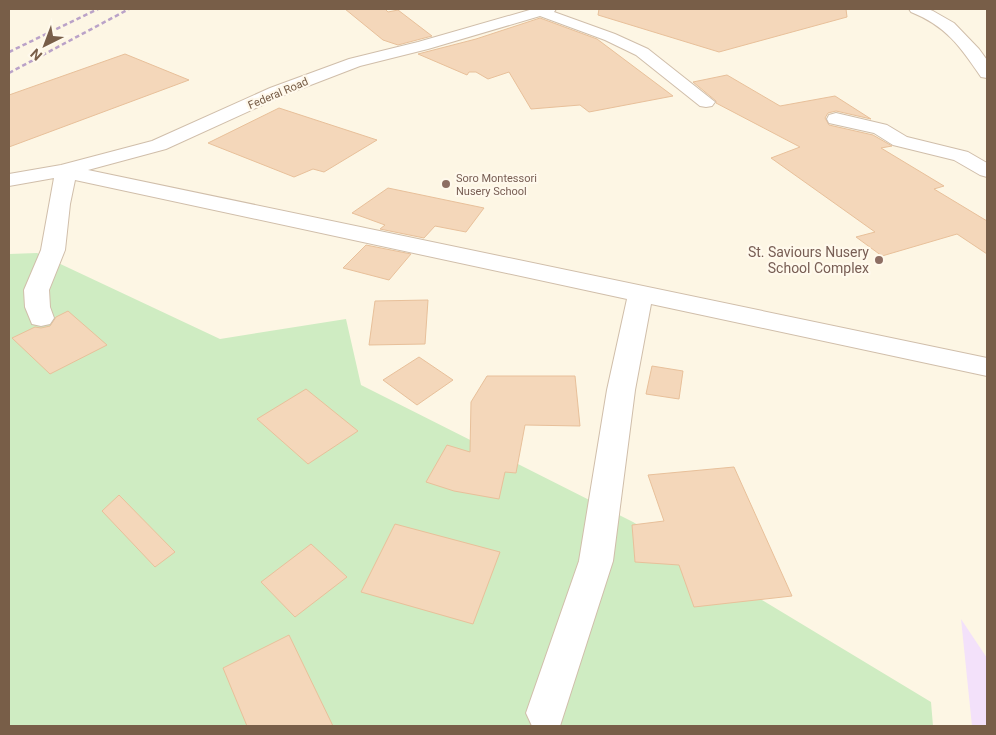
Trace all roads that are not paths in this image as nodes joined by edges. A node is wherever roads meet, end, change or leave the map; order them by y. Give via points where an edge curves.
1 (916, 9) edge
2 (544, 10) edge
3 (987, 73) edge
4 (706, 102) dead end
5 (836, 119) dead end
6 (159, 144) junction
7 (62, 171) junction
8 (987, 172) edge
9 (9, 180) edge
10 (148, 189) junction
11 (640, 294) junction
12 (41, 318) dead end
13 (987, 367) edge
14 (546, 713) dead end

1 - 3 street via 965,40
2 - 4 street via 642,52
2 - 6 street, Federal Road via 355,62 276,92
5 - 8 street via 880,129 900,141 961,156
6 - 7 street, Federal Road
6 - 10 street via 150,157
7 - 9 street, Federal Road
7 - 10 street
7 - 12 street via 66,182 54,248 37,283 35,295
10 - 11 street
11 - 13 street
11 - 14 street via 621,390 596,561

